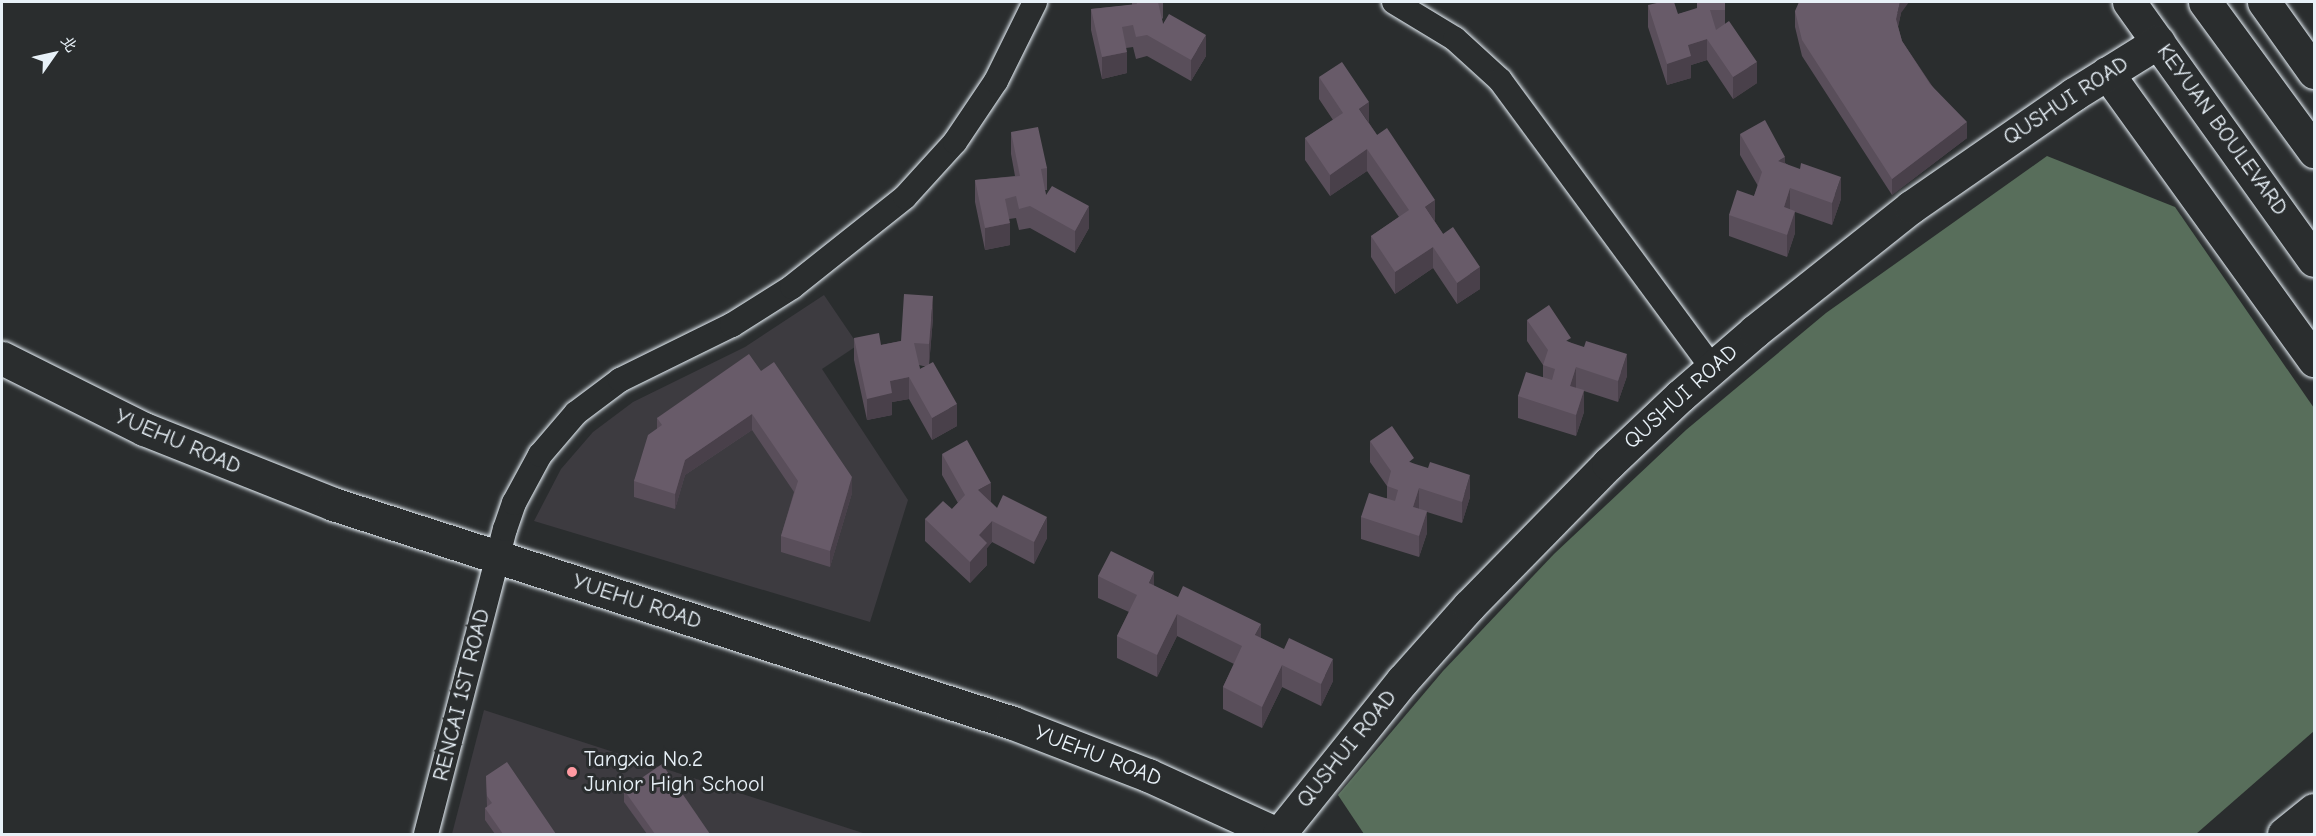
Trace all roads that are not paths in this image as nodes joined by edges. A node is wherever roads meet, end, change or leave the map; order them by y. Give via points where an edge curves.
1 (1035, 2) edge
2 (1394, 2) edge
3 (2128, 2) edge
4 (2205, 2) edge
5 (2264, 2) edge
6 (2158, 42) junction
7 (2314, 72) edge
8 (2107, 74) junction
9 (2314, 151) edge
10 (2314, 260) edge
11 (2, 358) edge
12 (2314, 360) edge
13 (1712, 368) junction
14 (497, 555) junction
15 (2314, 810) edge
16 (426, 834) edge
17 (1278, 834) edge
18 (2284, 834) edge

1 - 14 street, RENCAI 1ST ROAD via 996,81 955,142 905,197 792,287 732,325 620,380 576,413 540,455 514,503
2 - 13 street via 1455,39 1500,80
3 - 6 street, KEYUAN BOULEVARD
4 - 9 street
5 - 7 street
6 - 8 street, QUSHUI ROAD
6 - 10 street, KEYUAN BOULEVARD
8 - 12 street
8 - 13 street, QUSHUI ROAD via 1911,207
11 - 14 street, YUEHU ROAD via 44,382 220,462 333,504
13 - 17 street, QUSHUI ROAD via 1608,464 1469,606 1403,680
14 - 16 street, RENCAI 1ST ROAD
14 - 17 street, YUEHU ROAD via 1013,723 1148,775
15 - 18 street

